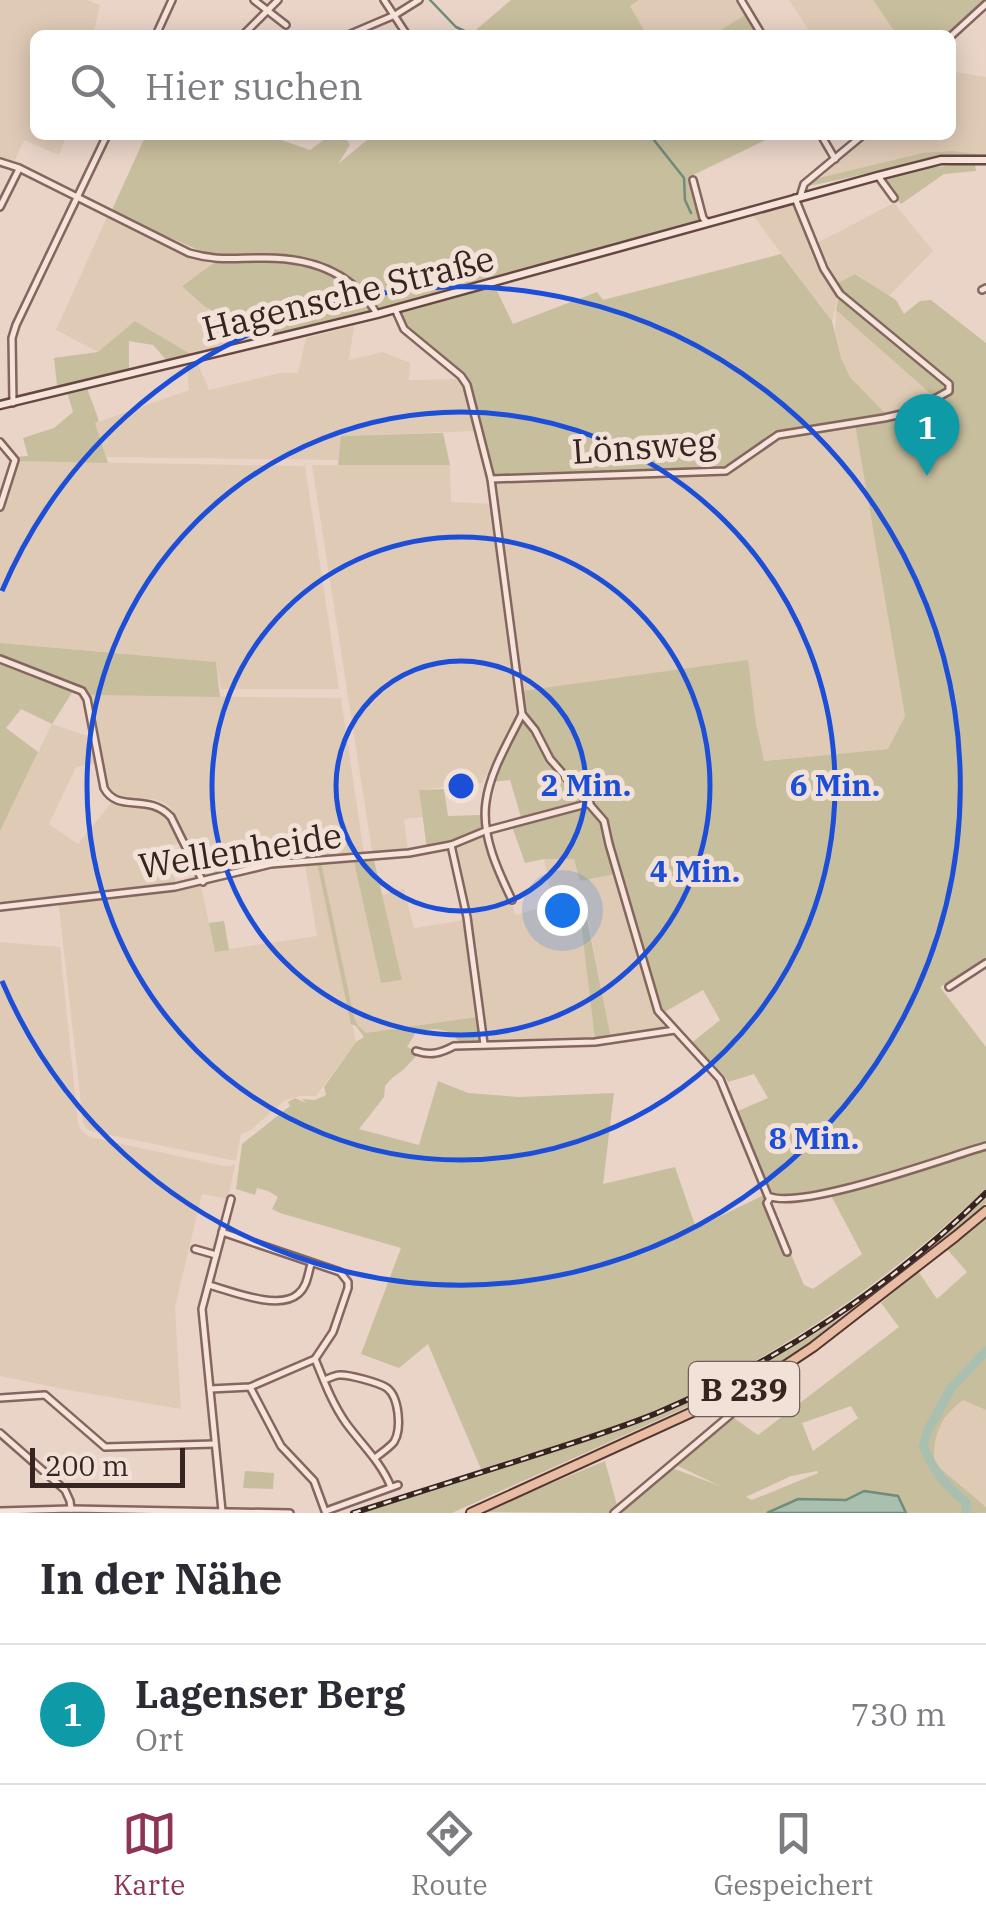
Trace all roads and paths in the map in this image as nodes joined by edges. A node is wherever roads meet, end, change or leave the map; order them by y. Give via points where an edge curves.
1 (172, 0) edge
2 (254, 0) edge
3 (278, 0) edge
4 (384, 0) edge
5 (419, 0) edge
6 (741, 0) edge
7 (986, 4) edge
8 (268, 12) junction
9 (395, 16) junction
10 (286, 25) dead end
11 (158, 30) edge
12 (248, 30) edge
13 (360, 30) edge
14 (404, 30) edge
15 (759, 30) edge
16 (956, 31) edge
17 (105, 140) edge
18 (824, 140) edge
19 (858, 140) edge
20 (835, 159) junction
21 (986, 160) edge
22 (0, 162) edge
23 (19, 168) junction
24 (878, 176) junction
25 (693, 180) dead end
26 (798, 197) junction
27 (77, 198) junction
28 (894, 198) dead end
29 (0, 207) edge
30 (707, 222) junction
31 (395, 309) junction
32 (376, 314) junction
33 (13, 403) junction
34 (0, 405) edge
35 (0, 442) edge
36 (491, 479) junction
37 (0, 506) edge
38 (0, 659) edge
39 (522, 714) junction
40 (590, 804) junction
41 (485, 832) junction
42 (451, 846) junction
43 (202, 882) junction
44 (512, 900) dead end
45 (0, 908) edge
46 (986, 963) edge
47 (949, 986) dead end
48 (675, 1030) junction
49 (484, 1045) junction
50 (416, 1051) dead end
51 (986, 1146) edge
52 (770, 1198) junction
53 (231, 1199) dead end
54 (986, 1210) edge
55 (222, 1232) junction
56 (194, 1249) dead end
57 (787, 1252) dead end
58 (216, 1255) junction
59 (311, 1264) junction
60 (209, 1285) junction
61 (315, 1358) junction
62 (765, 1379) junction
63 (324, 1380) junction
64 (250, 1386) junction
65 (210, 1389) junction
66 (0, 1398) edge
67 (0, 1433) edge
68 (214, 1444) junction
69 (375, 1458) junction
70 (71, 1509) junction
71 (0, 1510) edge
72 (139, 1511) edge
73 (222, 1512) edge
74 (324, 1512) edge
75 (475, 1512) edge
76 (290, 1513) edge
77 (614, 1513) edge

1 - 11 street
2 - 8 street
3 - 8 street
4 - 9 street
5 - 9 street
6 - 15 street
7 - 16 street
8 - 10 street
8 - 12 street
9 - 13 street
9 - 14 street
17 - 27 street
18 - 20 street
19 - 20 street
20 - 26 street
21 - 24 street, Hagensche Straße via 941,160
22 - 23 street
23 - 27 street
23 - 29 street
24 - 26 street, Hagensche Straße
24 - 28 street
25 - 30 street
26 - 30 street, Hagensche Straße
26 - 36 street, Lönsweg via 840,294 949,384 949,391 911,412 778,435 726,470
27 - 32 street via 212,260 285,258 326,267 349,281
27 - 33 street via 12,338
30 - 31 street, Hagensche Straße
31 - 32 street, Hagensche Straße
31 - 36 street via 404,329 467,384
32 - 33 street, Hagensche Straße
33 - 34 street, Hagensche Straße
35 - 37 street via 15,460
36 - 39 street
38 - 43 street via 85,694 108,796 166,812
39 - 40 street via 550,760
39 - 41 street via 491,780
40 - 41 street, Wellenheide
40 - 48 street via 604,821 658,1011
41 - 42 street, Wellenheide
41 - 44 street
42 - 43 street, Wellenheide via 272,864
42 - 49 street via 468,917
43 - 45 street, Wellenheide
46 - 47 street
48 - 49 street via 595,1042
48 - 52 street via 720,1079
49 - 50 street
51 - 52 street via 831,1193
52 - 57 street
53 - 55 street
54 - 62 main road, B 239
55 - 58 street
55 - 59 street
56 - 58 street
58 - 60 street
59 - 60 street via 306,1285 289,1299 268,1301
59 - 61 street via 340,1272 348,1282 333,1332
60 - 65 street via 202,1309
61 - 63 street
61 - 64 street
62 - 75 main road, B 239
62 - 77 street
63 - 69 street via 344,1420
63 - 69 street via 346,1375 391,1392 398,1432
64 - 65 street
64 - 74 street via 281,1446 314,1482
65 - 68 street
66 - 68 street via 45,1395 106,1446
67 - 70 street via 64,1490
68 - 73 street
69 - 74 street via 394,1486
70 - 71 street
70 - 72 street
72 - 73 street
73 - 76 street

